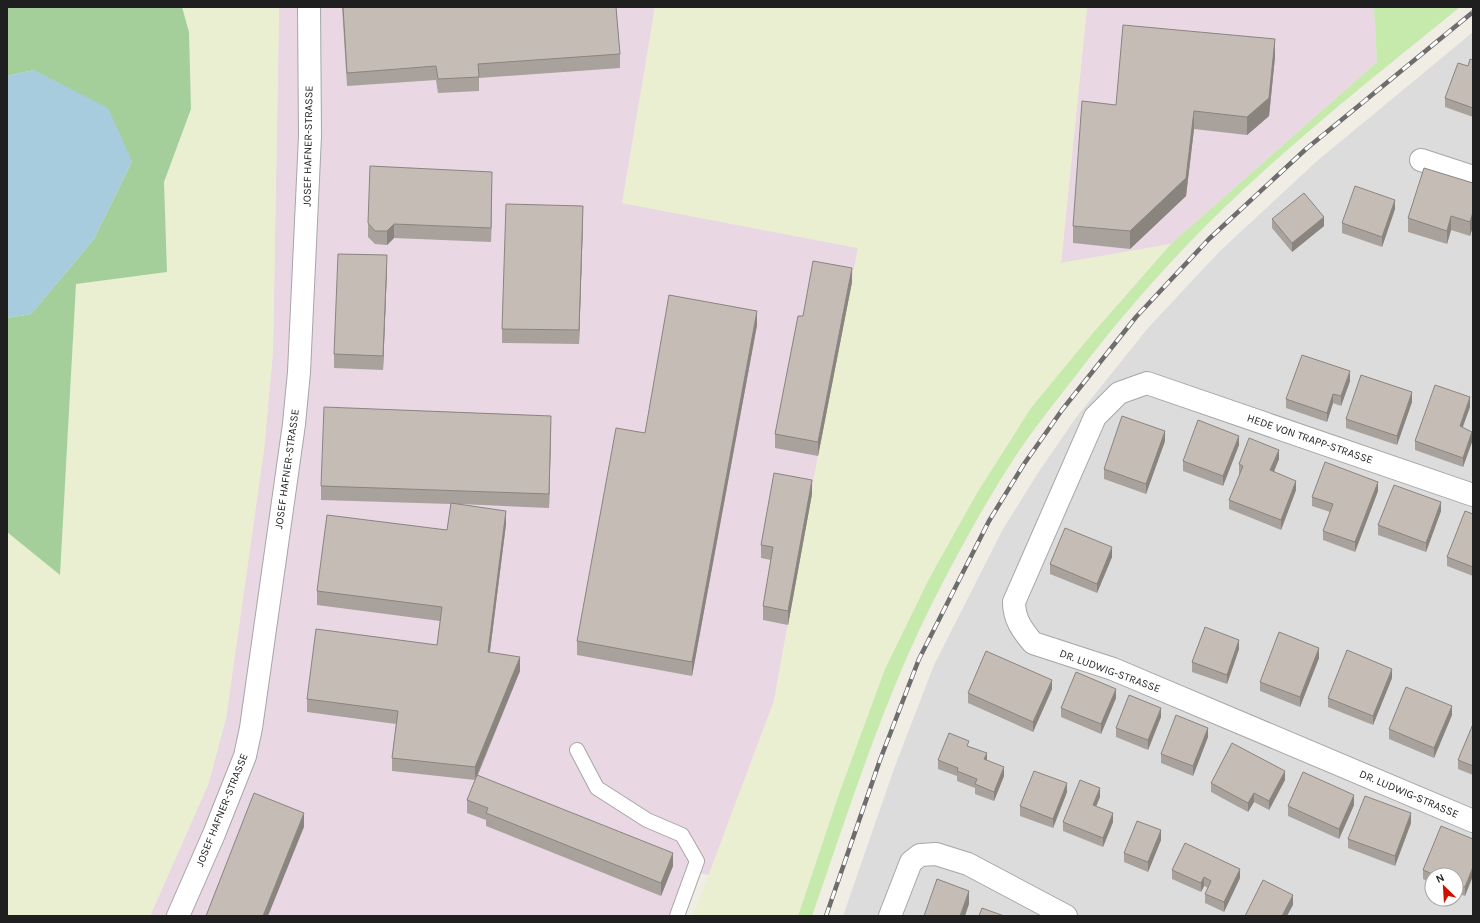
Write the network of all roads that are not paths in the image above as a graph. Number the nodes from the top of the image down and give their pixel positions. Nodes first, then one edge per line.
1 (309, 7) edge
2 (1421, 160) dead end
3 (1473, 177) edge
4 (1147, 383) joint
5 (1473, 495) edge
6 (577, 750) dead end
7 (1473, 821) edge
8 (178, 916) edge
9 (677, 916) edge
10 (890, 916) edge
11 (1066, 916) edge

1 - 8 street, JOSEF HAFNER-STRASSE
2 - 3 street
4 - 5 street, HEDE VON TRAPP-STRASSE
4 - 7 street, DR. LUDWIG-STRASSE
6 - 9 lane
10 - 11 street

